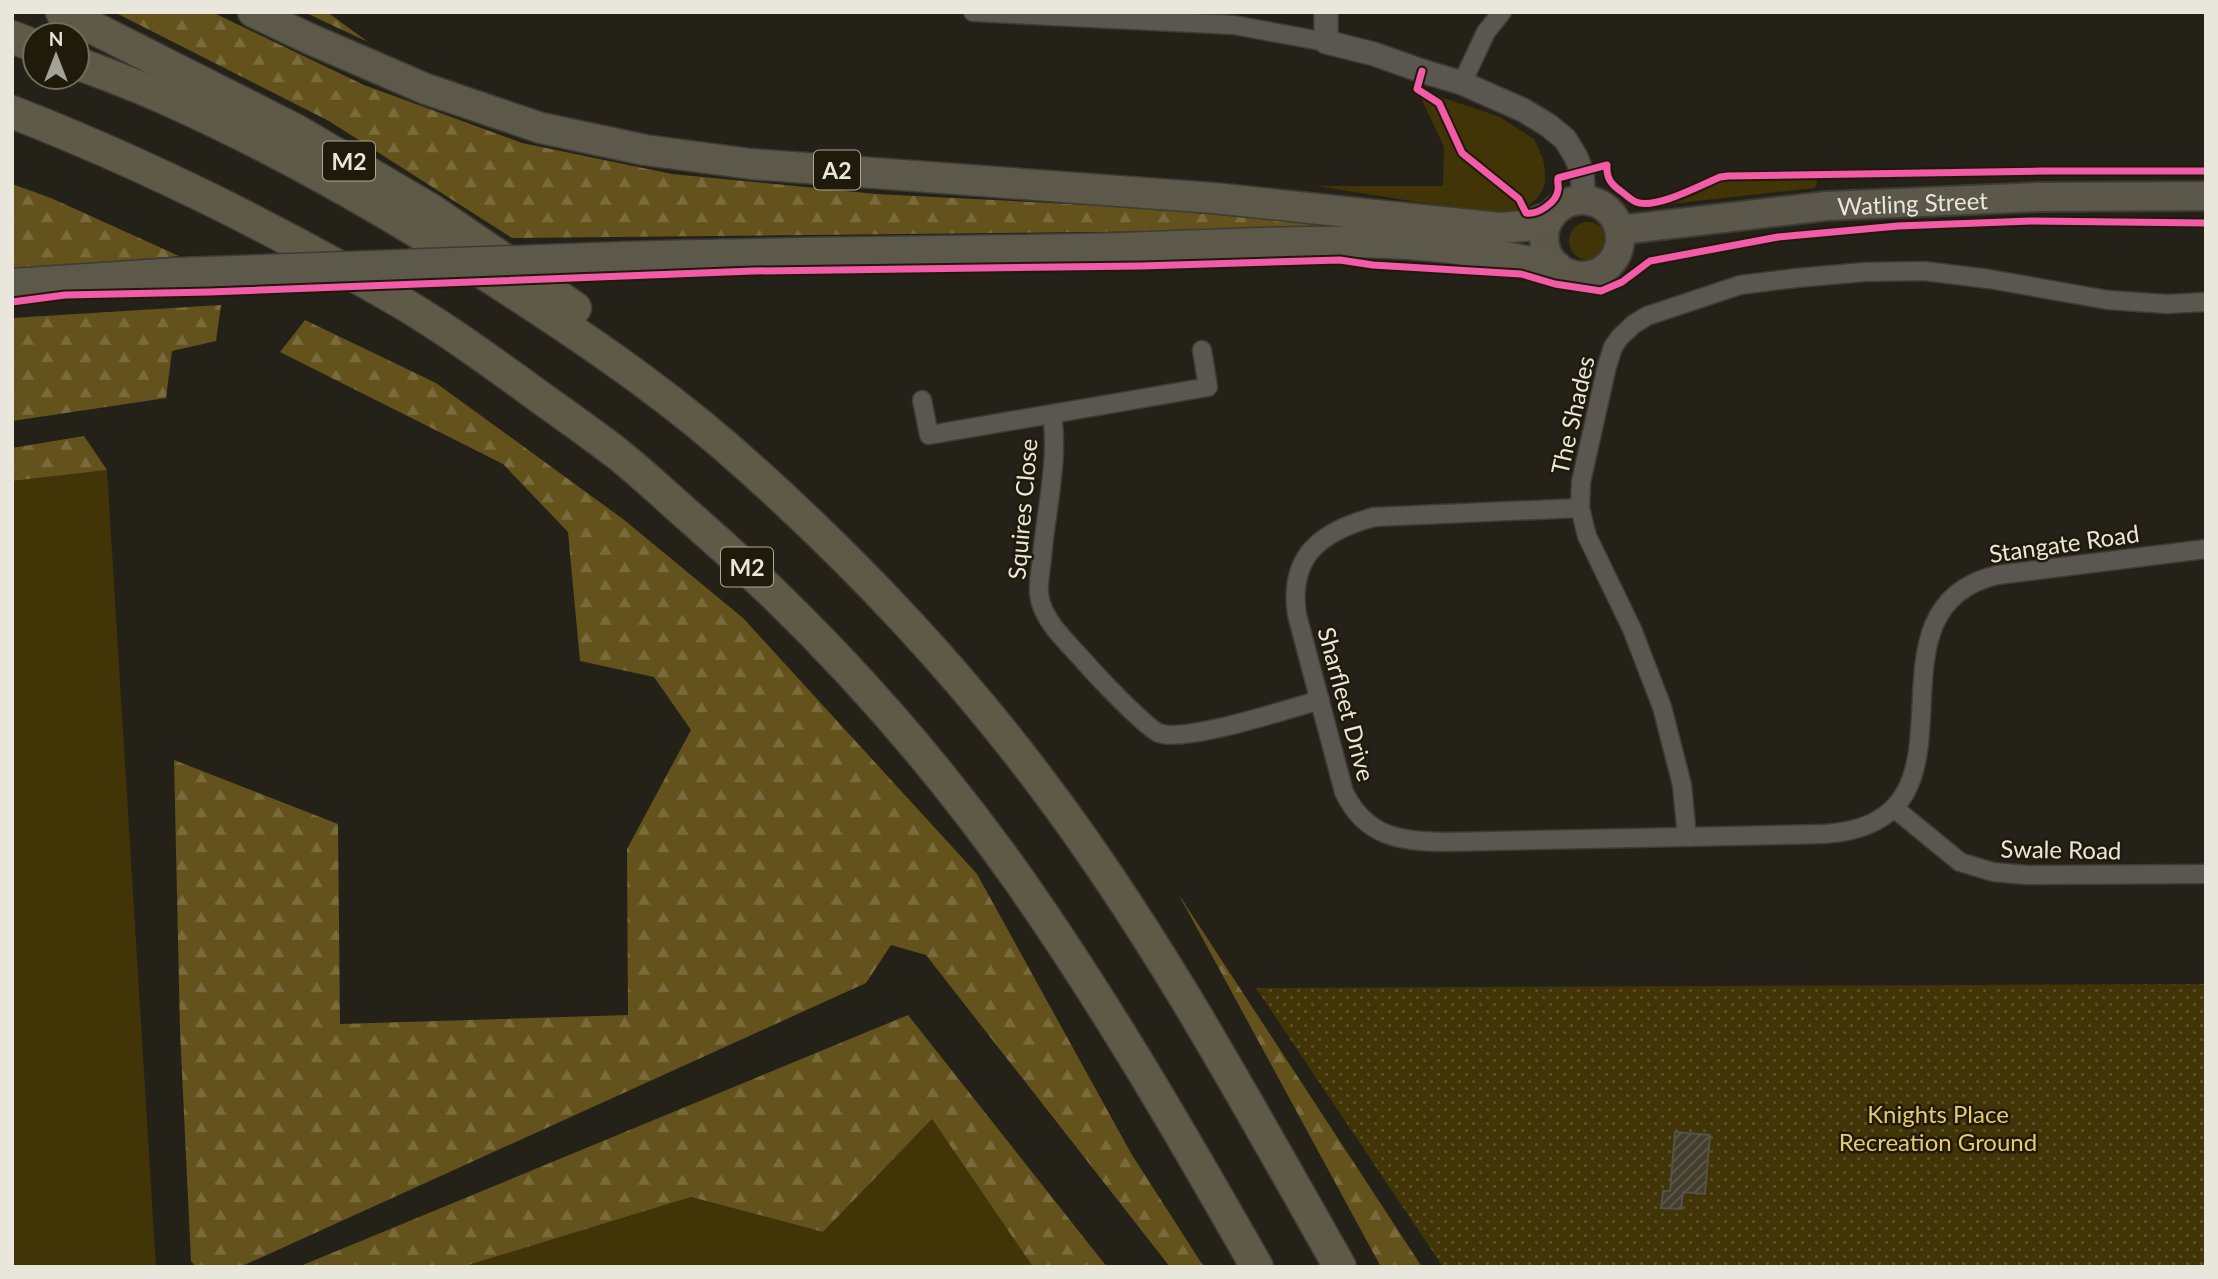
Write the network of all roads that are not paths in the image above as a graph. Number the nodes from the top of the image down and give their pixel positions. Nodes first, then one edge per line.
1 (62, 12) edge
2 (253, 12) edge
3 (973, 12) edge
4 (1326, 12) edge
5 (1502, 12) edge
6 (1326, 42) junction
7 (91, 69) edge
8 (1462, 83) junction
9 (12, 112) edge
10 (2206, 196) edge
11 (1584, 200) junction
12 (1550, 216) junction
13 (1620, 230) junction
14 (1557, 267) junction
15 (12, 284) edge
16 (2206, 302) edge
17 (1202, 350) dead end
18 (606, 352) junction
19 (922, 400) dead end
20 (1052, 414) junction
21 (1580, 508) junction
22 (2206, 549) edge
23 (1320, 700) junction
24 (1894, 808) junction
25 (1687, 837) junction
26 (2206, 874) edge
27 (1257, 1267) edge
28 (1340, 1267) edge

1 - 18 highway, M2
2 - 12 highway, A2
3 - 6 street
4 - 6 street
5 - 8 street
6 - 8 street
7 - 18 highway, M2
8 - 11 street
9 - 27 highway, M2
10 - 13 main road, Watling Street
11 - 12 main road
11 - 13 main road
12 - 14 main road
13 - 14 main road
14 - 15 highway, bridge
16 - 21 street, The Shades
17 - 20 street, Squires Close
18 - 28 highway, M2
19 - 20 street, Squires Close
20 - 23 street, Squires Close
21 - 23 street, Sharfleet Drive
21 - 25 street, The Shades
22 - 24 street, Stangate Road
23 - 25 street, Sharfleet Drive
24 - 25 street, Stangate Road
24 - 26 street, Swale Road

